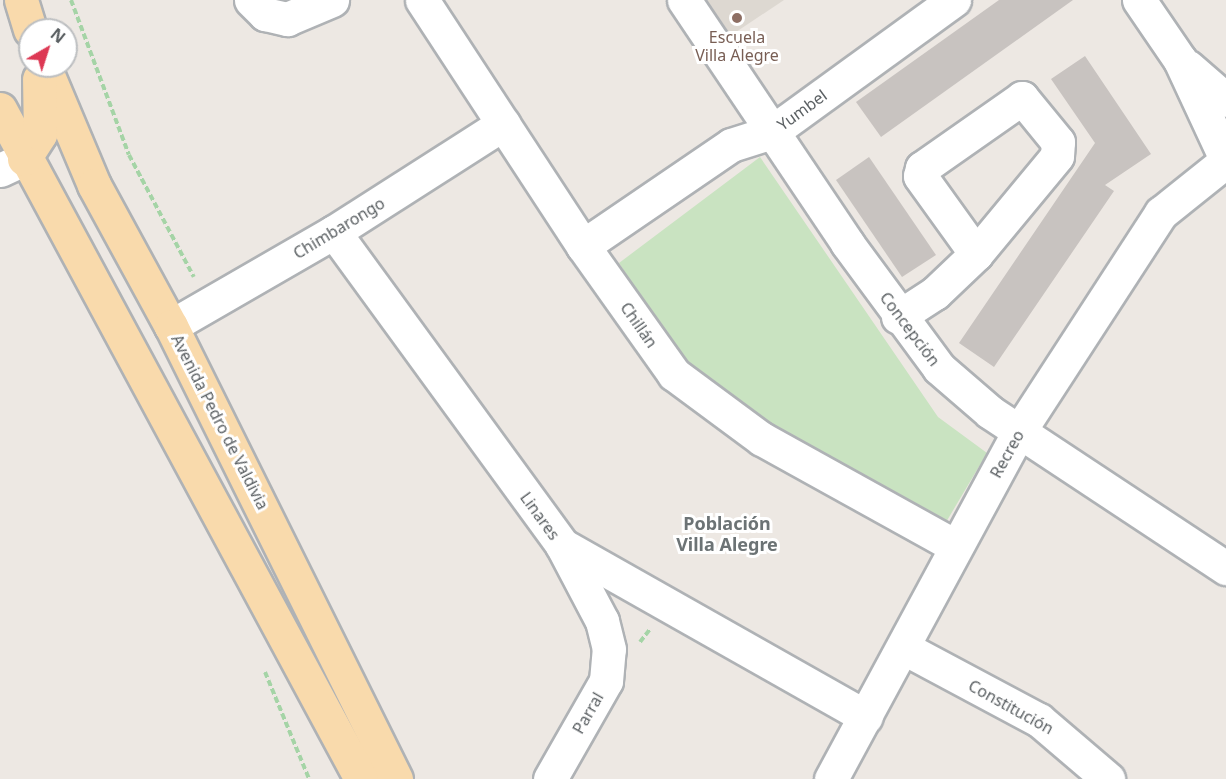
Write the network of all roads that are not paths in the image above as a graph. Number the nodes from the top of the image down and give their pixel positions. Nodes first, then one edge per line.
1 (21, 0) edge
2 (251, 0) edge
3 (332, 0) edge
4 (422, 0) edge
5 (684, 0) edge
6 (954, 0) edge
7 (1140, 0) edge
8 (26, 18) edge
9 (1180, 60) junction
10 (38, 78) edge
11 (49, 78) edge
12 (1226, 100) edge
13 (0, 109) edge
14 (503, 124) junction
15 (772, 132) junction
16 (1226, 160) edge
17 (12, 164) edge
18 (334, 232) junction
19 (583, 246) junction
20 (976, 254) junction
21 (898, 317) junction
22 (171, 326) junction
23 (1020, 430) junction
24 (562, 545) junction
25 (955, 546) junction
26 (1226, 568) edge
27 (904, 648) junction
28 (867, 717) junction
29 (361, 779) edge
30 (396, 779) edge
31 (550, 779) edge
32 (831, 779) edge
33 (1108, 779) edge

1 - 8 main road
2 - 3 street
4 - 14 street, Chillán
5 - 15 street, Concepción
6 - 15 street, Yumbel
7 - 9 street
9 - 12 street
9 - 16 street
10 - 17 main road
11 - 22 main road, Avenida Pedro de Valdivia
13 - 17 main road
14 - 18 street, Chimbarongo
14 - 19 street, Chillán
15 - 19 street, Yumbel
15 - 21 street, Concepción
16 - 23 street, Recreo
17 - 29 main road
18 - 22 street, Chimbarongo
18 - 24 street, Linares
19 - 25 street, Chillán
20 - 20 street
20 - 21 street
21 - 23 street, Concepción
22 - 30 main road, Avenida Pedro de Valdivia
23 - 25 street, Recreo
23 - 26 street, Concepción
24 - 28 street, Linares
24 - 31 street, Parral
25 - 27 street, Recreo
27 - 28 street, Recreo
27 - 33 street, Constitución
28 - 32 street, Recreo

